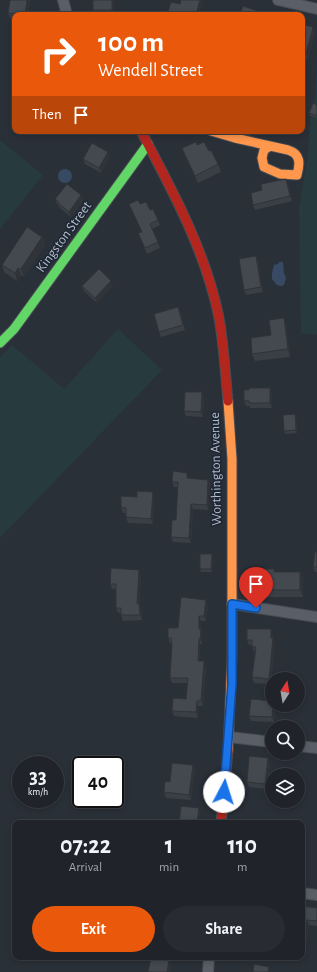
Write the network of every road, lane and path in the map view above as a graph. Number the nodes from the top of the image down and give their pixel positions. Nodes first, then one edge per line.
1 (63, 0) edge
2 (278, 0) edge
3 (317, 9) edge
4 (66, 12) edge
5 (143, 134) edge
6 (218, 134) edge
7 (148, 144) junction
8 (270, 146) dead end
9 (0, 343) edge
10 (232, 604) junction
11 (317, 617) edge
12 (229, 737) junction
13 (265, 741) edge
14 (305, 747) edge
15 (317, 748) edge
16 (221, 820) edge
17 (305, 893) edge
18 (317, 895) edge
19 (209, 960) edge
20 (208, 972) edge

1 - 4 street
2 - 3 street
5 - 7 street, Worthington Avenue
6 - 8 street
7 - 9 street, Kingston Street
7 - 10 street, Worthington Avenue
10 - 11 street
10 - 12 street, Worthington Avenue
12 - 13 street
12 - 16 street, Worthington Avenue
14 - 15 street
17 - 18 street
19 - 20 street

